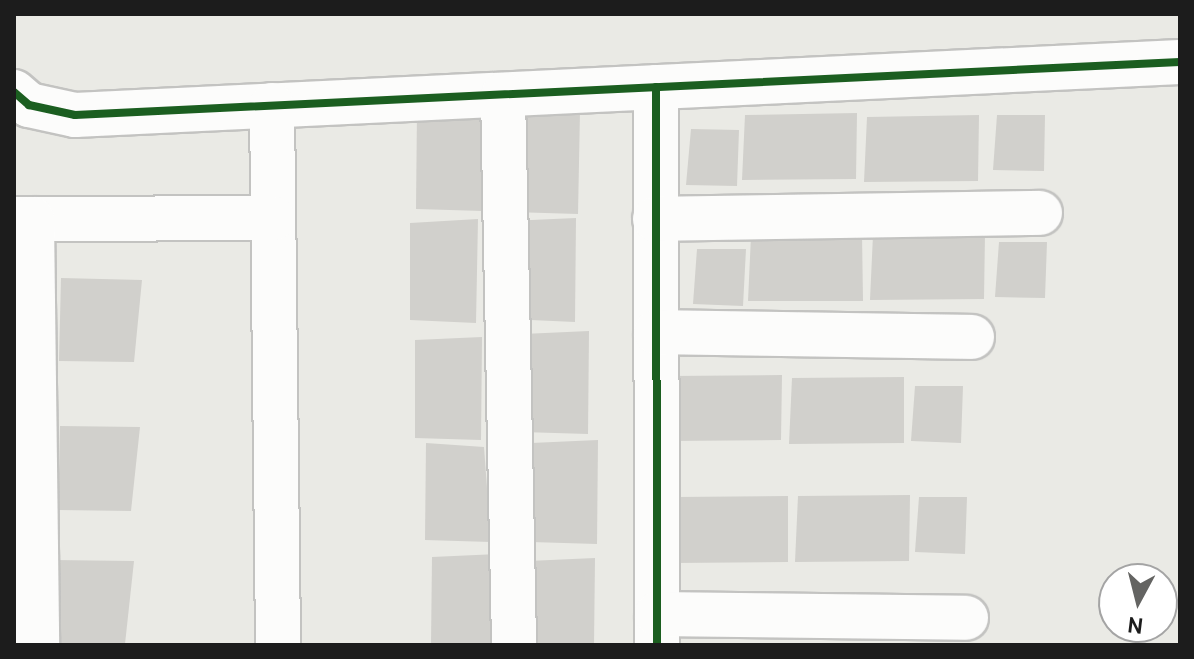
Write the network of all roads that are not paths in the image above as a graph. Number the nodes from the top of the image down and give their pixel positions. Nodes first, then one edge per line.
1 (1180, 62) edge
2 (656, 87) junction
3 (14, 92) edge
4 (503, 95) junction
5 (272, 105) junction
6 (1040, 213) dead end
7 (273, 218) junction
8 (23, 219) edge
9 (655, 219) junction
10 (656, 332) junction
11 (972, 337) dead end
12 (966, 618) dead end
13 (657, 630) edge
14 (37, 645) edge
15 (278, 645) edge
16 (514, 645) edge

1 - 2 street
2 - 4 street
2 - 9 street
3 - 5 street
4 - 5 street
4 - 16 street
5 - 7 street
6 - 9 street
7 - 8 street
7 - 15 street
8 - 14 street
9 - 10 street
10 - 11 street
10 - 13 street
12 - 13 street

